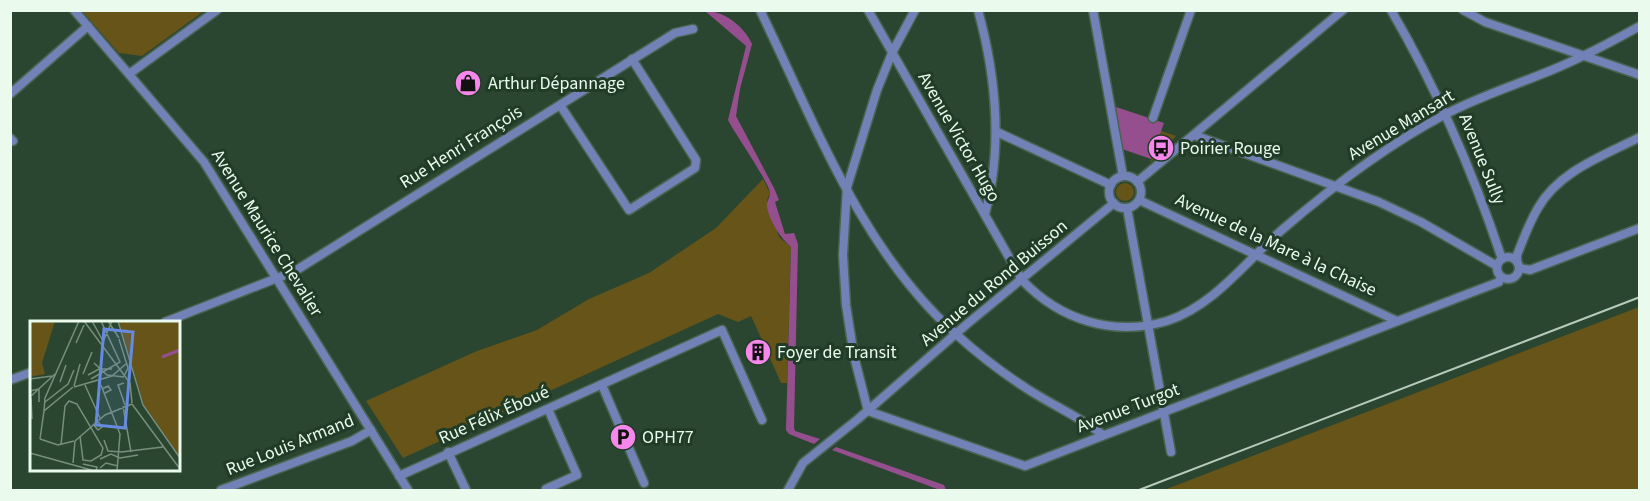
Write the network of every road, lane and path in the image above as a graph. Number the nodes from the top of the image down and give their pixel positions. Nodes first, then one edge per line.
1 (74, 10) edge
2 (217, 10) edge
3 (760, 10) edge
4 (868, 10) edge
5 (915, 10) edge
6 (978, 10) edge
7 (1093, 10) edge
8 (1191, 10) edge
9 (1343, 10) edge
10 (1391, 10) edge
11 (1463, 10) edge
12 (88, 26) junction
13 (1640, 26) edge
14 (693, 29) dead end
15 (892, 53) junction
16 (1582, 56) junction
17 (632, 59) junction
18 (129, 74) junction
19 (1640, 75) edge
20 (10, 94) edge
21 (560, 105) junction
22 (1446, 114) junction
23 (1153, 118) dead end
24 (997, 132) junction
25 (1194, 135) junction
26 (1640, 137) edge
27 (1123, 176) junction
28 (1137, 182) junction
29 (1111, 185) junction
30 (1337, 186) junction
31 (847, 187) junction
32 (1139, 200) junction
33 (1114, 203) junction
34 (1127, 208) junction
35 (985, 214) junction
36 (1640, 228) edge
37 (1256, 253) junction
38 (1500, 262) junction
39 (1518, 265) junction
40 (1501, 277) junction
41 (278, 279) junction
42 (1023, 280) junction
43 (168, 321) edge
44 (1397, 321) junction
45 (1149, 325) junction
46 (957, 335) junction
47 (30, 373) edge
48 (10, 380) edge
49 (602, 385) junction
50 (548, 409) junction
51 (868, 411) junction
52 (1164, 411) junction
53 (762, 420) dead end
54 (371, 430) junction
55 (1103, 435) junction
56 (448, 452) junction
57 (1172, 452) dead end
58 (577, 475) junction
59 (399, 476) junction
60 (644, 483) dead end
61 (581, 484) dead end
62 (546, 489) dead end
63 (220, 490) edge
64 (408, 490) edge
65 (466, 490) edge
66 (788, 490) edge

1 - 12 street, Avenue Maurice Chevalier
2 - 18 street
3 - 31 street
4 - 15 street, Avenue Victor Hugo
5 - 15 street
6 - 24 street
7 - 27 street
8 - 23 street
9 - 25 street
10 - 22 street, Avenue Sully
11 - 16 street
12 - 18 street, Avenue Maurice Chevalier
12 - 20 street
13 - 16 street, Avenue Mansart
14 - 17 street, Rue Henri François
15 - 31 street
15 - 35 street, Avenue Victor Hugo
16 - 19 street
16 - 22 street, Avenue Mansart
17 - 21 street, Rue Henri François
17 - 21 street
18 - 41 street, Avenue Maurice Chevalier
21 - 41 street, Rue Henri François
22 - 30 street, Avenue Mansart
22 - 38 street, Avenue Sully
24 - 29 street
24 - 35 street
25 - 28 street
25 - 30 street
26 - 39 street
27 - 28 street
27 - 29 street
28 - 32 street
29 - 33 street
30 - 37 street, Avenue Mansart
30 - 38 street
31 - 46 street
31 - 51 street
32 - 34 street
32 - 37 street, Avenue de la Mare à la Chaise
33 - 34 street
33 - 42 street, Avenue du Rond Buisson
34 - 45 street
35 - 42 street, Avenue Victor Hugo
36 - 39 street
37 - 44 street, Avenue de la Mare à la Chaise
37 - 45 street, Avenue Mansart
38 - 39 street
38 - 40 street, Avenue Sully
39 - 40 street, Avenue Turgot
40 - 44 street, Avenue Turgot
41 - 43 street, Rue Henri François
41 - 54 street, Avenue Maurice Chevalier
42 - 45 street, Avenue Victor Hugo
42 - 46 street, Avenue du Rond Buisson
44 - 52 street, Avenue Turgot
45 - 52 street
46 - 51 street, Avenue du Rond Buisson
46 - 55 street
47 - 48 street
49 - 50 street, Rue Félix Éboué
49 - 53 street, Rue Félix Éboué
49 - 60 street
50 - 56 street, Rue Félix Éboué
50 - 58 street
51 - 55 street, Avenue Turgot
51 - 66 street, Avenue du Rond Buisson
52 - 55 street, Avenue Turgot
52 - 57 street
54 - 59 street, Avenue Maurice Chevalier
54 - 63 street, Rue Louis Armand
56 - 59 street, Rue Félix Éboué
56 - 65 street
58 - 61 street
58 - 62 street
59 - 64 street, Avenue Maurice Chevalier

